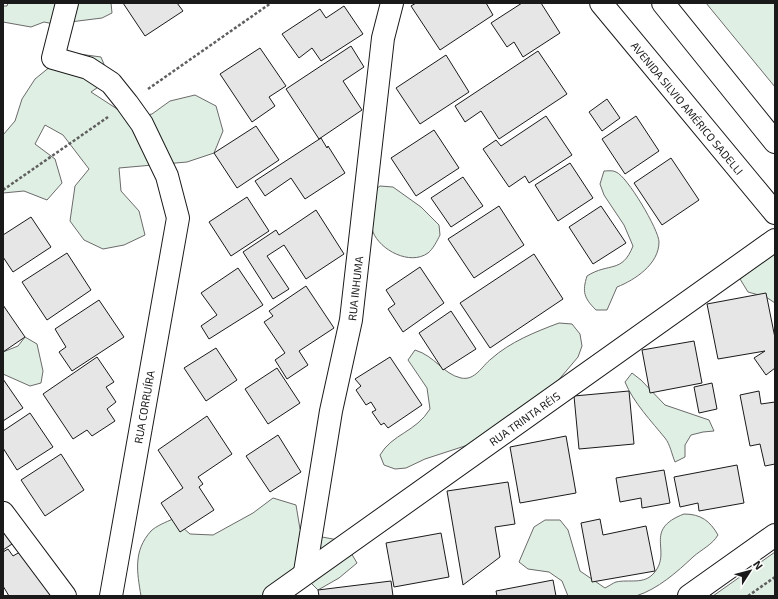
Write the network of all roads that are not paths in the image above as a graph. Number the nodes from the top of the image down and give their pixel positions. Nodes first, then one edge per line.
1 (67, 3) edge
2 (392, 3) edge
3 (601, 3) edge
4 (663, 3) edge
5 (774, 138) edge
6 (775, 213) edge
7 (775, 240) edge
8 (3, 513) edge
9 (775, 535) edge
10 (305, 572) junction
11 (65, 596) edge
12 (110, 596) edge
13 (274, 596) edge
14 (689, 596) edge

1 - 12 street, RUA CORRUÍRA
2 - 10 street, RUA INHUMA
3 - 6 street, AVENIDA SILVIO AMÉRICO SADELLI
4 - 5 street
7 - 10 street, RUA TRINTA RÉIS
8 - 11 street
9 - 14 street
10 - 13 street, RUA TRINTA RÉIS

